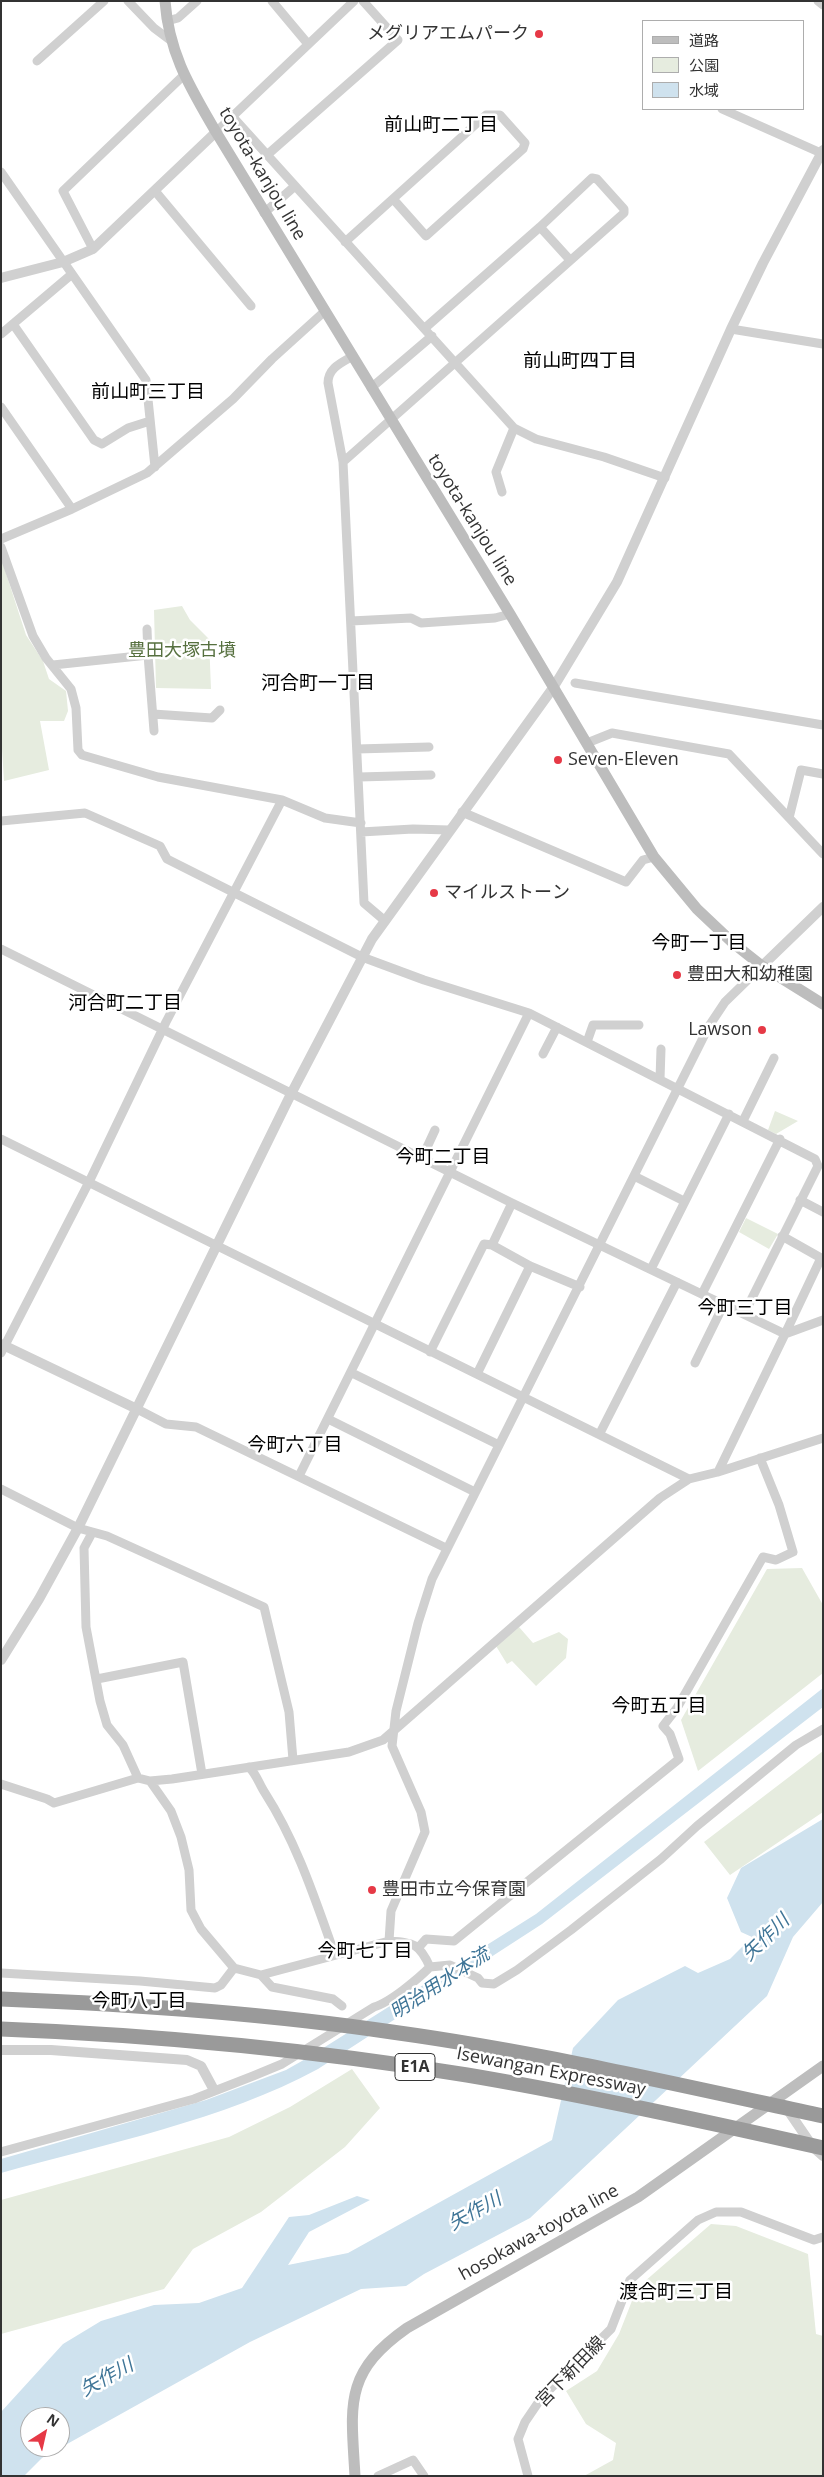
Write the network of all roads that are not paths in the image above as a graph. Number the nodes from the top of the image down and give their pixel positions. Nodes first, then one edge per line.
1 (104, 1) edge
2 (128, 1) edge
3 (165, 1) edge
4 (197, 1) edge
5 (272, 1) edge
6 (354, 1) edge
7 (363, 1) edge
8 (818, 1) edge
9 (823, 5) edge
10 (167, 21) junction
11 (170, 40) junction
12 (308, 44) junction
13 (37, 62) dead end
14 (184, 76) junction
15 (724, 110) edge
16 (232, 116) junction
17 (216, 132) junction
18 (822, 152) edge
19 (268, 155) junction
20 (1, 172) edge
21 (295, 186) junction
22 (155, 191) junction
23 (394, 200) junction
24 (264, 213) junction
25 (540, 227) junction
26 (345, 242) junction
27 (93, 249) junction
28 (570, 260) junction
29 (62, 262) junction
30 (72, 274) junction
31 (1, 278) edge
32 (251, 306) dead end
33 (325, 311) junction
34 (13, 324) junction
35 (425, 328) junction
36 (731, 329) junction
37 (1, 334) edge
38 (432, 336) junction
39 (823, 344) edge
40 (353, 356) junction
41 (456, 362) junction
42 (371, 388) junction
43 (1, 407) edge
44 (390, 420) junction
45 (150, 421) junction
46 (514, 428) junction
47 (344, 462) junction
48 (155, 467) junction
49 (665, 478) junction
50 (502, 492) dead end
51 (72, 508) junction
52 (1, 539) edge
53 (1, 547) edge
54 (510, 614) junction
55 (351, 621) junction
56 (147, 629) dead end
57 (148, 655) junction
58 (53, 664) junction
59 (575, 683) dead end
60 (553, 688) junction
61 (220, 710) dead end
62 (153, 714) junction
63 (823, 725) edge
64 (154, 731) dead end
65 (586, 743) junction
66 (428, 747) dead end
67 (357, 749) junction
68 (823, 774) edge
69 (431, 775) dead end
70 (358, 777) junction
71 (282, 800) junction
72 (462, 812) junction
73 (789, 818) junction
74 (1, 821) edge
75 (361, 828) junction
76 (449, 830) junction
77 (823, 854) edge
78 (654, 856) junction
79 (233, 894) junction
80 (823, 907) edge
81 (384, 920) junction
82 (1, 949) edge
83 (362, 957) junction
84 (762, 966) junction
85 (823, 1004) edge
86 (529, 1013) junction
87 (639, 1025) dead end
88 (557, 1027) junction
89 (163, 1030) junction
90 (587, 1042) junction
91 (661, 1049) dead end
92 (543, 1054) dead end
93 (774, 1058) dead end
94 (660, 1079) junction
95 (677, 1088) junction
96 (291, 1094) junction
97 (729, 1114) junction
98 (743, 1121) junction
99 (435, 1130) dead end
100 (1, 1139) edge
101 (780, 1139) junction
102 (422, 1158) junction
103 (819, 1160) edge
104 (449, 1171) junction
105 (634, 1176) junction
106 (89, 1182) junction
107 (800, 1200) junction
108 (684, 1201) junction
109 (512, 1203) junction
110 (823, 1212) edge
111 (782, 1236) junction
112 (492, 1245) junction
113 (217, 1246) junction
114 (599, 1246) junction
115 (530, 1266) junction
116 (651, 1269) junction
117 (677, 1282) junction
118 (580, 1287) junction
119 (702, 1294) junction
120 (724, 1304) junction
121 (744, 1314) junction
122 (823, 1320) edge
123 (376, 1324) junction
124 (785, 1334) junction
125 (3, 1348) edge
126 (430, 1352) junction
127 (695, 1363) dead end
128 (352, 1373) junction
129 (477, 1374) junction
130 (524, 1397) junction
131 (136, 1409) junction
132 (328, 1419) junction
133 (600, 1433) junction
134 (823, 1438) edge
135 (499, 1445) junction
136 (760, 1458) junction
137 (718, 1472) junction
138 (299, 1476) junction
139 (689, 1479) junction
140 (1, 1489) edge
141 (475, 1492) junction
142 (78, 1528) junction
143 (92, 1533) junction
144 (446, 1548) junction
145 (1, 1660) edge
146 (97, 1679) junction
147 (823, 1729) edge
148 (394, 1731) junction
149 (293, 1760) junction
150 (249, 1767) junction
151 (202, 1774) junction
152 (138, 1778) junction
153 (150, 1781) junction
154 (1, 1784) edge
155 (389, 1941) junction
156 (419, 1947) junction
157 (335, 1955) junction
158 (430, 1967) junction
159 (234, 1968) junction
160 (1, 1974) edge
161 (261, 1976) junction
162 (1, 1998) edge
163 (342, 2006) dead end
164 (1, 2029) edge
165 (1, 2050) edge
166 (823, 2066) edge
167 (214, 2090) junction
168 (779, 2097) junction
169 (823, 2116) edge
170 (823, 2148) edge
171 (1, 2152) edge
172 (823, 2156) edge
173 (823, 2237) edge
174 (355, 2476) edge
175 (378, 2476) edge
176 (424, 2476) edge
177 (528, 2476) edge

1 - 13 street
2 - 11 street
3 - 10 main road, toyota-kanjou line
4 - 10 street
5 - 12 street
6 - 12 street
7 - 19 street
8 - 9 street
10 - 11 main road, toyota-kanjou line
11 - 14 main road, toyota-kanjou line
12 - 16 street
14 - 17 main road, toyota-kanjou line
14 - 27 street
15 - 18 street
16 - 17 street
16 - 19 street
17 - 22 street
17 - 24 main road, toyota-kanjou line
18 - 36 street
19 - 21 street
20 - 29 street
21 - 24 street
21 - 26 street
22 - 27 street
22 - 32 street
23 - 23 street
23 - 26 street
24 - 33 main road, toyota-kanjou line
25 - 28 street
25 - 28 street
25 - 35 street
26 - 35 street
27 - 29 street
28 - 41 street
29 - 30 street
29 - 31 street
30 - 34 street
30 - 45 street
33 - 40 main road, toyota-kanjou line
33 - 48 street
34 - 37 street
34 - 45 street
35 - 38 street
36 - 39 street
36 - 49 street
38 - 41 street
38 - 42 street
40 - 42 main road, toyota-kanjou line
40 - 47 street
41 - 44 street
41 - 46 street
42 - 44 main road, toyota-kanjou line
43 - 51 street
44 - 47 street
44 - 54 main road, toyota-kanjou line
45 - 48 street
46 - 49 street
46 - 50 street
47 - 55 street
48 - 51 street
49 - 60 street
51 - 52 street
53 - 58 street
54 - 55 street
54 - 60 main road, toyota-kanjou line
55 - 67 street
56 - 57 street
57 - 58 street
57 - 62 street
58 - 71 street
59 - 63 street
60 - 65 main road, toyota-kanjou line
60 - 72 street
61 - 62 street
62 - 64 street
65 - 73 street
65 - 78 main road, toyota-kanjou line
66 - 67 street
67 - 70 street
68 - 73 street
69 - 70 street
70 - 75 street
71 - 75 street
71 - 79 street
72 - 76 street
72 - 78 street
73 - 77 street
74 - 79 street
75 - 76 street
75 - 81 street
76 - 81 street
78 - 84 main road, toyota-kanjou line
79 - 83 street
79 - 89 street
80 - 84 street
81 - 83 street
82 - 89 street
83 - 86 street
83 - 96 street
84 - 85 main road, toyota-kanjou line
84 - 95 street
86 - 88 street
86 - 104 street
87 - 90 street
88 - 90 street
88 - 92 street
89 - 96 street
89 - 106 street
90 - 94 street
91 - 94 street
93 - 98 street
94 - 95 street
95 - 97 street
95 - 105 street
96 - 102 street
96 - 113 street
97 - 98 street
97 - 108 street
98 - 101 street
99 - 102 street
100 - 106 street
101 - 103 street
101 - 119 street
102 - 104 street
103 - 107 street
104 - 109 street
104 - 123 street
105 - 108 street
105 - 114 street
106 - 113 street
106 - 125 street
107 - 110 street
107 - 111 street
108 - 116 street
109 - 112 street
109 - 114 street
111 - 121 street
111 - 124 street
112 - 115 street
112 - 126 street
113 - 123 street
113 - 131 street
114 - 116 street
114 - 118 street
115 - 118 street
115 - 129 street
116 - 117 street
117 - 119 street
117 - 133 street
118 - 130 street
119 - 120 street
120 - 121 street
120 - 127 street
121 - 124 street
122 - 124 street
123 - 126 street
123 - 128 street
124 - 137 street
125 - 131 street
126 - 129 street
128 - 132 street
128 - 135 street
129 - 130 street
130 - 133 street
130 - 135 street
131 - 138 street
131 - 142 street
132 - 138 street
132 - 141 street
133 - 139 street
134 - 136 street
135 - 141 street
136 - 137 street
136 - 156 street
137 - 139 street
138 - 144 street
139 - 148 street
140 - 142 street
141 - 144 street
142 - 143 street
142 - 145 street
143 - 146 street
143 - 149 street
144 - 148 street
146 - 151 street
146 - 152 street
147 - 158 street
148 - 149 street
148 - 155 street
149 - 150 street
150 - 151 street
150 - 157 street
151 - 153 street
152 - 153 street
152 - 154 street
153 - 159 street
155 - 156 street
155 - 157 street
156 - 158 street
157 - 161 street
158 - 167 street
159 - 160 street
159 - 161 street
161 - 163 street
162 - 169 highway, Isewangan Expressway / E1A
164 - 170 highway, Isewangan Expressway / E1A
165 - 167 street
166 - 168 main road, hosokawa-toyota line
167 - 171 street
168 - 172 street
168 - 174 main road, hosokawa-toyota line
173 - 177 street, 宮下新田線
175 - 176 street

